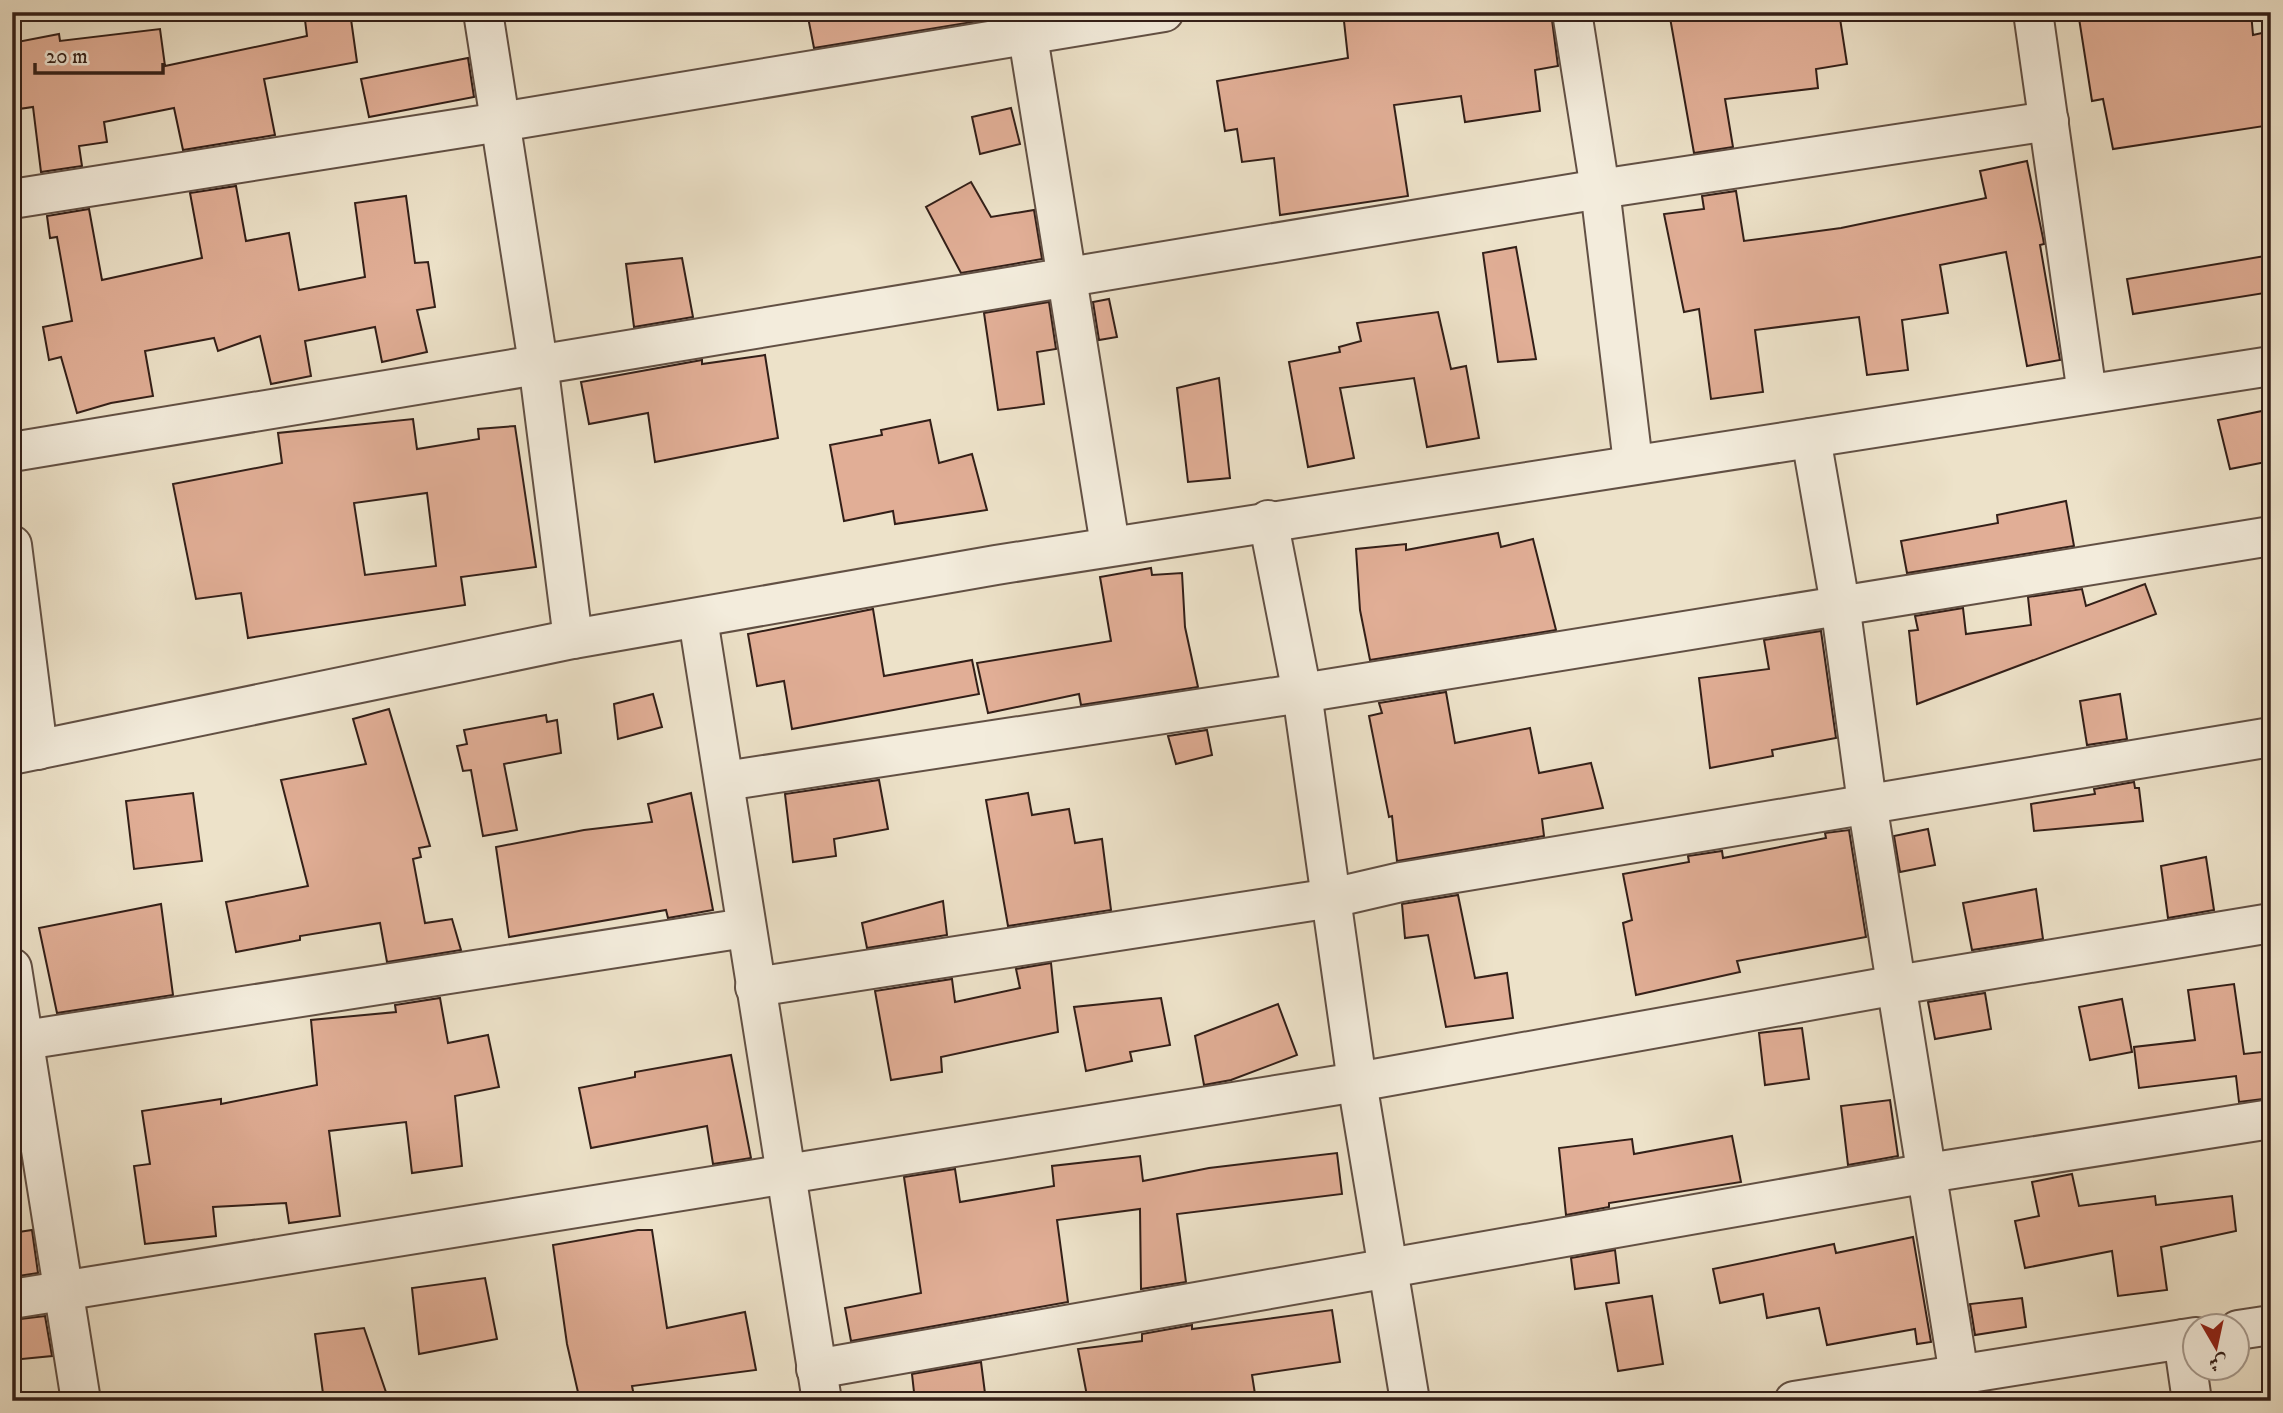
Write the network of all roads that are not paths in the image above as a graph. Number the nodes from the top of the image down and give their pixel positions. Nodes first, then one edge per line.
1 (484, 12) edge
2 (1164, 12) edge
3 (1572, 12) edge
4 (2033, 12) edge
5 (1026, 24) edge
6 (2049, 121) junction
7 (500, 122) junction
8 (1600, 189) junction
9 (12, 199) edge
10 (1068, 278) junction
11 (538, 363) junction
12 (2271, 366) edge
13 (2087, 394) junction
14 (1811, 438) junction
15 (12, 452) edge
16 (1633, 463) junction
17 (1268, 520) junction
18 (2271, 536) edge
19 (12, 545) edge
20 (1110, 545) junction
21 (1840, 604) junction
22 (698, 619) junction
23 (573, 639) junction
24 (1303, 693) junction
25 (2271, 737) edge
26 (25, 752) edge
27 (725, 781) junction
28 (1867, 803) junction
29 (1332, 898) junction
30 (2271, 923) edge
31 (745, 928) junction
32 (12, 968) edge
33 (1897, 985) junction
34 (755, 987) junction
35 (19, 1041) edge
36 (1357, 1082) junction
37 (2271, 1119) edge
38 (1928, 1173) junction
39 (785, 1177) junction
40 (1390, 1267) junction
41 (64, 1293) junction
42 (12, 1299) edge
43 (2271, 1325) edge
44 (2252, 1328) edge
45 (2182, 1339) edge
46 (1959, 1375) junction
47 (2191, 1382) edge
48 (819, 1385) edge
49 (82, 1401) edge
50 (1410, 1401) edge
51 (1794, 1401) edge
52 (2192, 1401) edge

1 - 7 street
2 - 5 street
3 - 8 street
4 - 6 street
5 - 7 street
5 - 10 street
6 - 8 street
6 - 13 street
7 - 9 street
7 - 11 street
8 - 10 street
8 - 16 street
10 - 11 street
10 - 20 street
11 - 15 street
11 - 23 street
12 - 13 street
13 - 14 street
14 - 16 street
14 - 21 street
16 - 17 street
17 - 20 street
17 - 24 street
18 - 21 street
19 - 26 street
20 - 22 street
21 - 24 street
21 - 28 street
22 - 23 street
22 - 27 street
23 - 26 street
24 - 27 street
24 - 29 street
25 - 28 street
27 - 31 street
28 - 29 street
28 - 33 street
29 - 34 street
29 - 36 street
30 - 33 street
31 - 34 street
31 - 35 street
32 - 35 street
33 - 36 street
33 - 38 street
34 - 39 street
35 - 41 street
36 - 39 street
36 - 40 street
37 - 38 street
38 - 40 street
38 - 46 street
39 - 41 street
39 - 48 street
40 - 48 street
40 - 50 street
41 - 42 street
41 - 49 street
43 - 44 street
45 - 46 street
46 - 51 street
47 - 52 street

